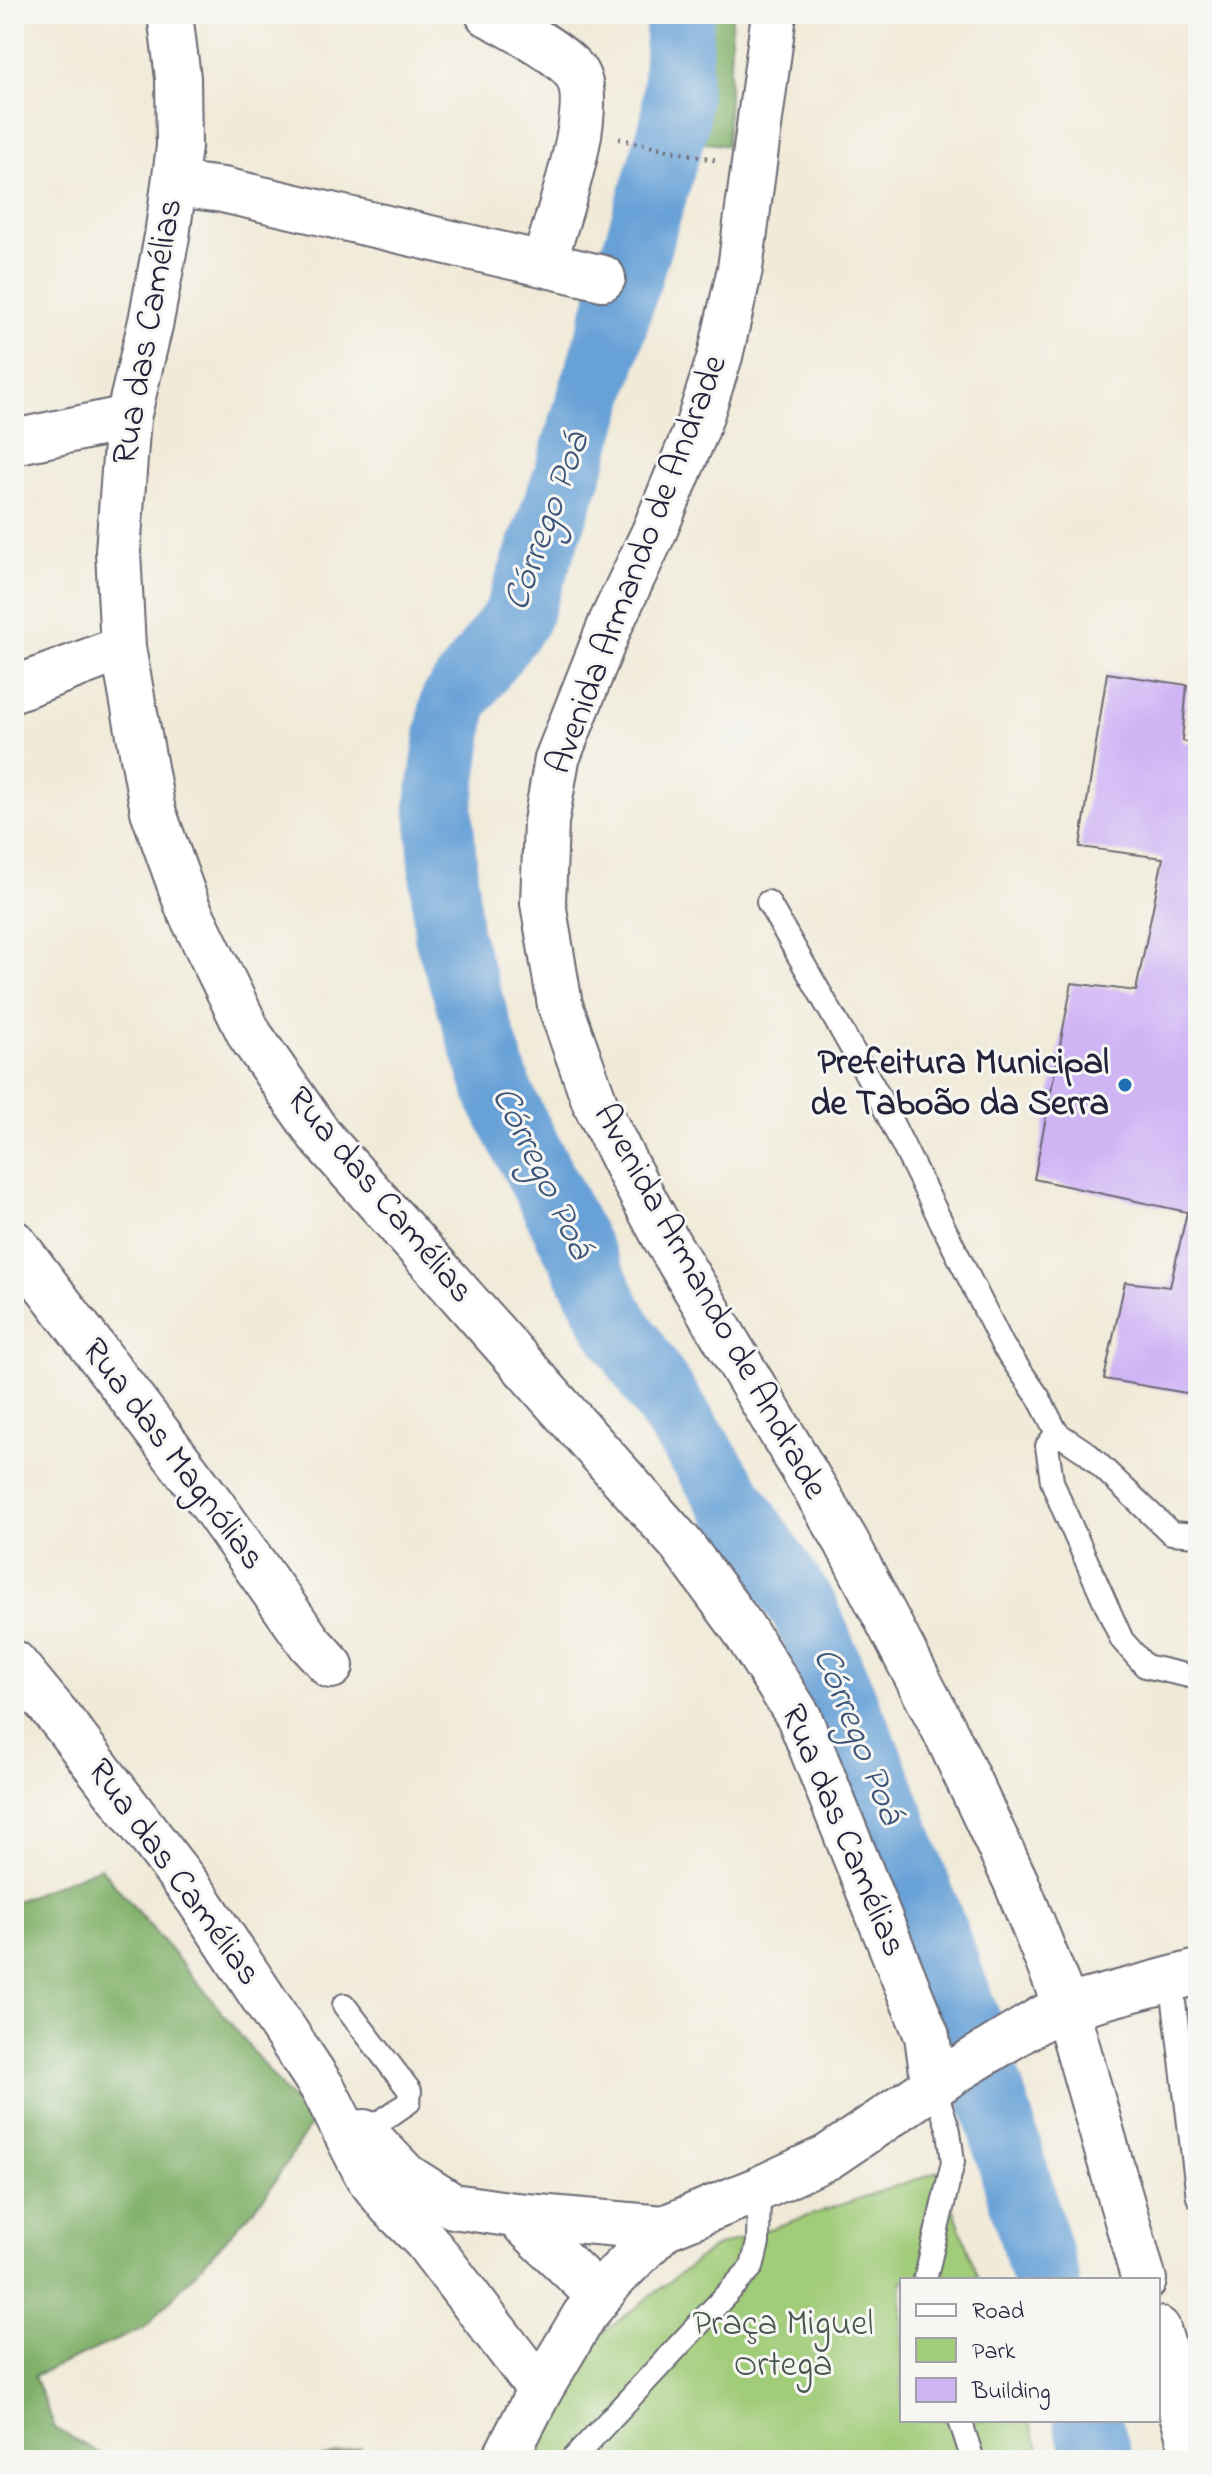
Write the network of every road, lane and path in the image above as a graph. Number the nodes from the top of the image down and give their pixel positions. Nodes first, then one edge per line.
1 (170, 14) edge
2 (488, 14) edge
3 (774, 14) edge
4 (645, 145) dead end
5 (720, 161) dead end
6 (175, 184) junction
7 (544, 263) junction
8 (603, 278) dead end
9 (128, 418) junction
10 (14, 442) edge
11 (123, 648) junction
12 (14, 689) edge
13 (768, 902) dead end
14 (14, 1243) edge
15 (1057, 1433) junction
16 (1198, 1535) edge
17 (14, 1663) edge
18 (331, 1666) dead end
19 (1198, 1678) edge
20 (1185, 1975) edge
21 (344, 2005) dead end
22 (1053, 2013) junction
23 (944, 2079) junction
24 (324, 2090) junction
25 (364, 2133) junction
26 (759, 2189) junction
27 (1198, 2197) edge
28 (453, 2206) junction
29 (515, 2215) junction
30 (664, 2228) junction
31 (425, 2240) junction
32 (925, 2278) edge
33 (1143, 2278) edge
34 (599, 2296) junction
35 (1160, 2336) edge
36 (540, 2390) junction
37 (961, 2422) edge
38 (504, 2460) edge
39 (572, 2460) edge
40 (973, 2460) edge
41 (1195, 2460) edge

1 - 6 street, Rua das Camélias
2 - 7 street
3 - 22 street, Avenida Armando de Andrade
4 - 5 path
6 - 7 street
6 - 9 street, Rua das Camélias
7 - 8 street
9 - 10 street
9 - 11 street, Rua das Camélias
11 - 12 street
11 - 23 street, Rua das Camélias
13 - 15 lane
14 - 18 street, Rua das Magnólias
15 - 16 lane
15 - 19 lane
17 - 24 street, Rua das Camélias
20 - 22 street
20 - 27 lane
21 - 25 lane
22 - 23 street
22 - 33 street, Avenida Armando de Andrade
23 - 26 street
23 - 32 lane
24 - 25 street, Rua das Camélias
24 - 31 street, Rua das Camélias
25 - 28 street, Rua das Camélias
26 - 30 street
26 - 39 lane
28 - 29 street, Rua das Camélias
28 - 31 street
29 - 30 street, Rua das Camélias
29 - 34 street
30 - 34 street
31 - 36 street, Rua das Camélias
34 - 36 street
35 - 41 street
36 - 38 street
37 - 40 lane

